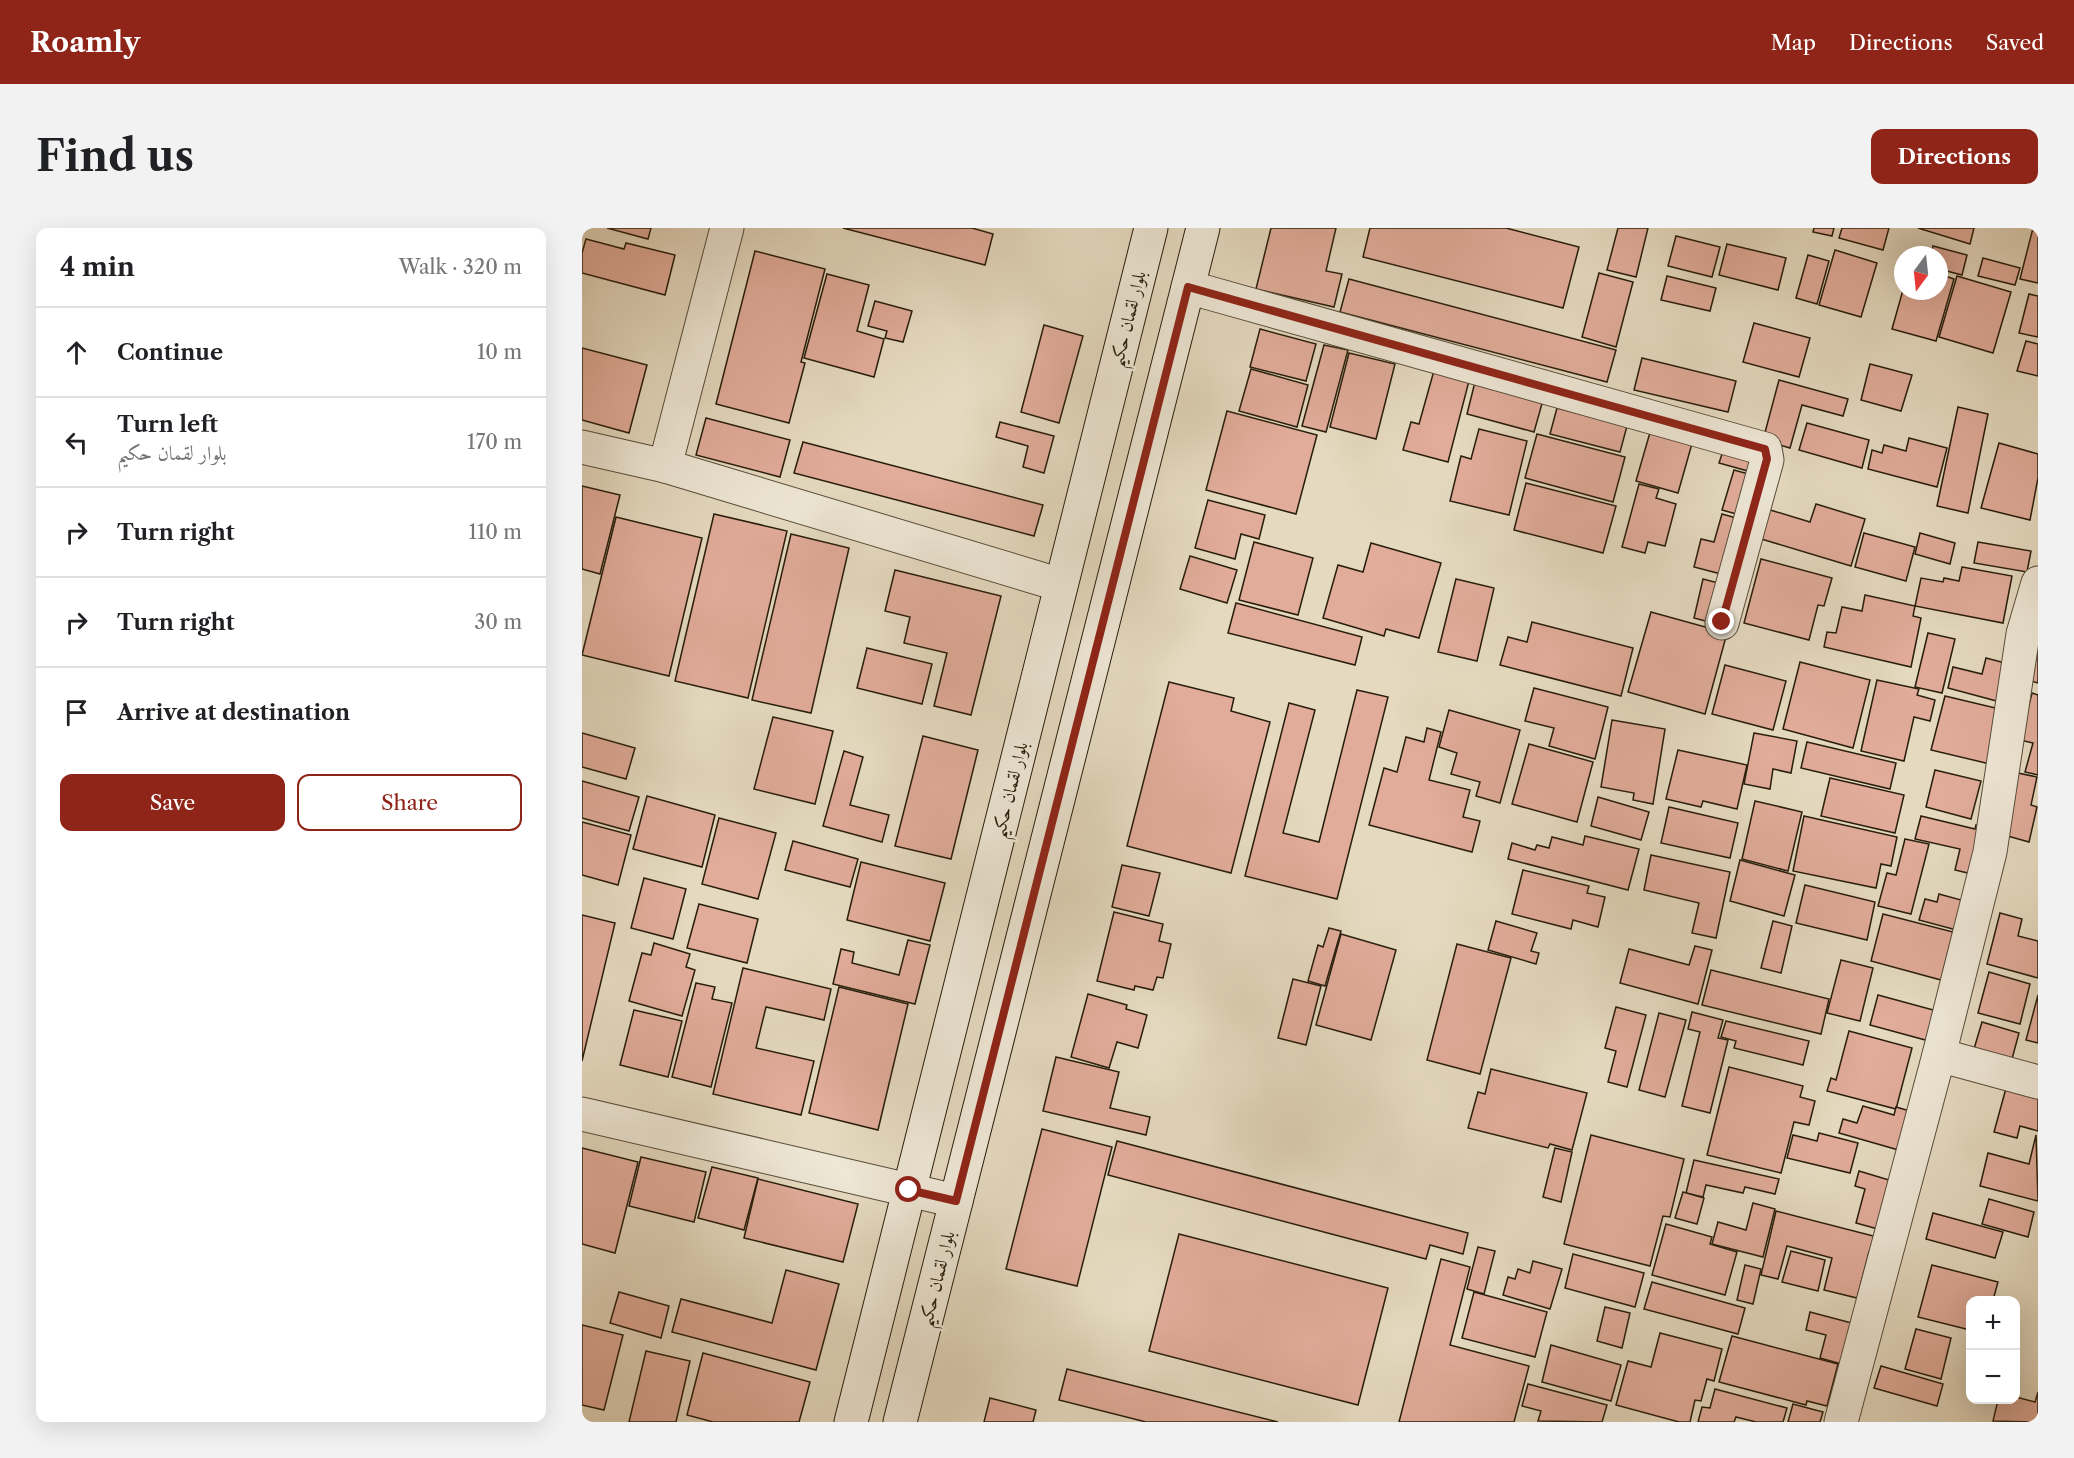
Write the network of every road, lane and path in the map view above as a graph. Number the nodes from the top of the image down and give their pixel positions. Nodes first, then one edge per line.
1 (727, 228) edge
2 (1151, 228) edge
3 (1203, 228) edge
4 (1188, 287) junction
5 (582, 447) edge
6 (665, 466) junction
7 (2038, 583) edge
8 (1061, 585) junction
9 (1722, 622) dead end
10 (1939, 1055) junction
11 (2038, 1082) edge
12 (582, 1114) edge
13 (909, 1190) junction
14 (956, 1201) junction
15 (851, 1422) edge
16 (900, 1422) edge
17 (1841, 1422) edge

1 - 6 street
2 - 8 street, بلوار لقمان حکیم
3 - 4 street, بلوار لقمان حکیم
4 - 9 street
4 - 14 street, بلوار لقمان حکیم
5 - 6 street
6 - 8 street
7 - 10 street
8 - 13 street, بلوار لقمان حکیم
10 - 11 street
10 - 17 street
12 - 13 street
13 - 14 street
13 - 15 street, بلوار لقمان حکیم
14 - 16 street, بلوار لقمان حکیم

